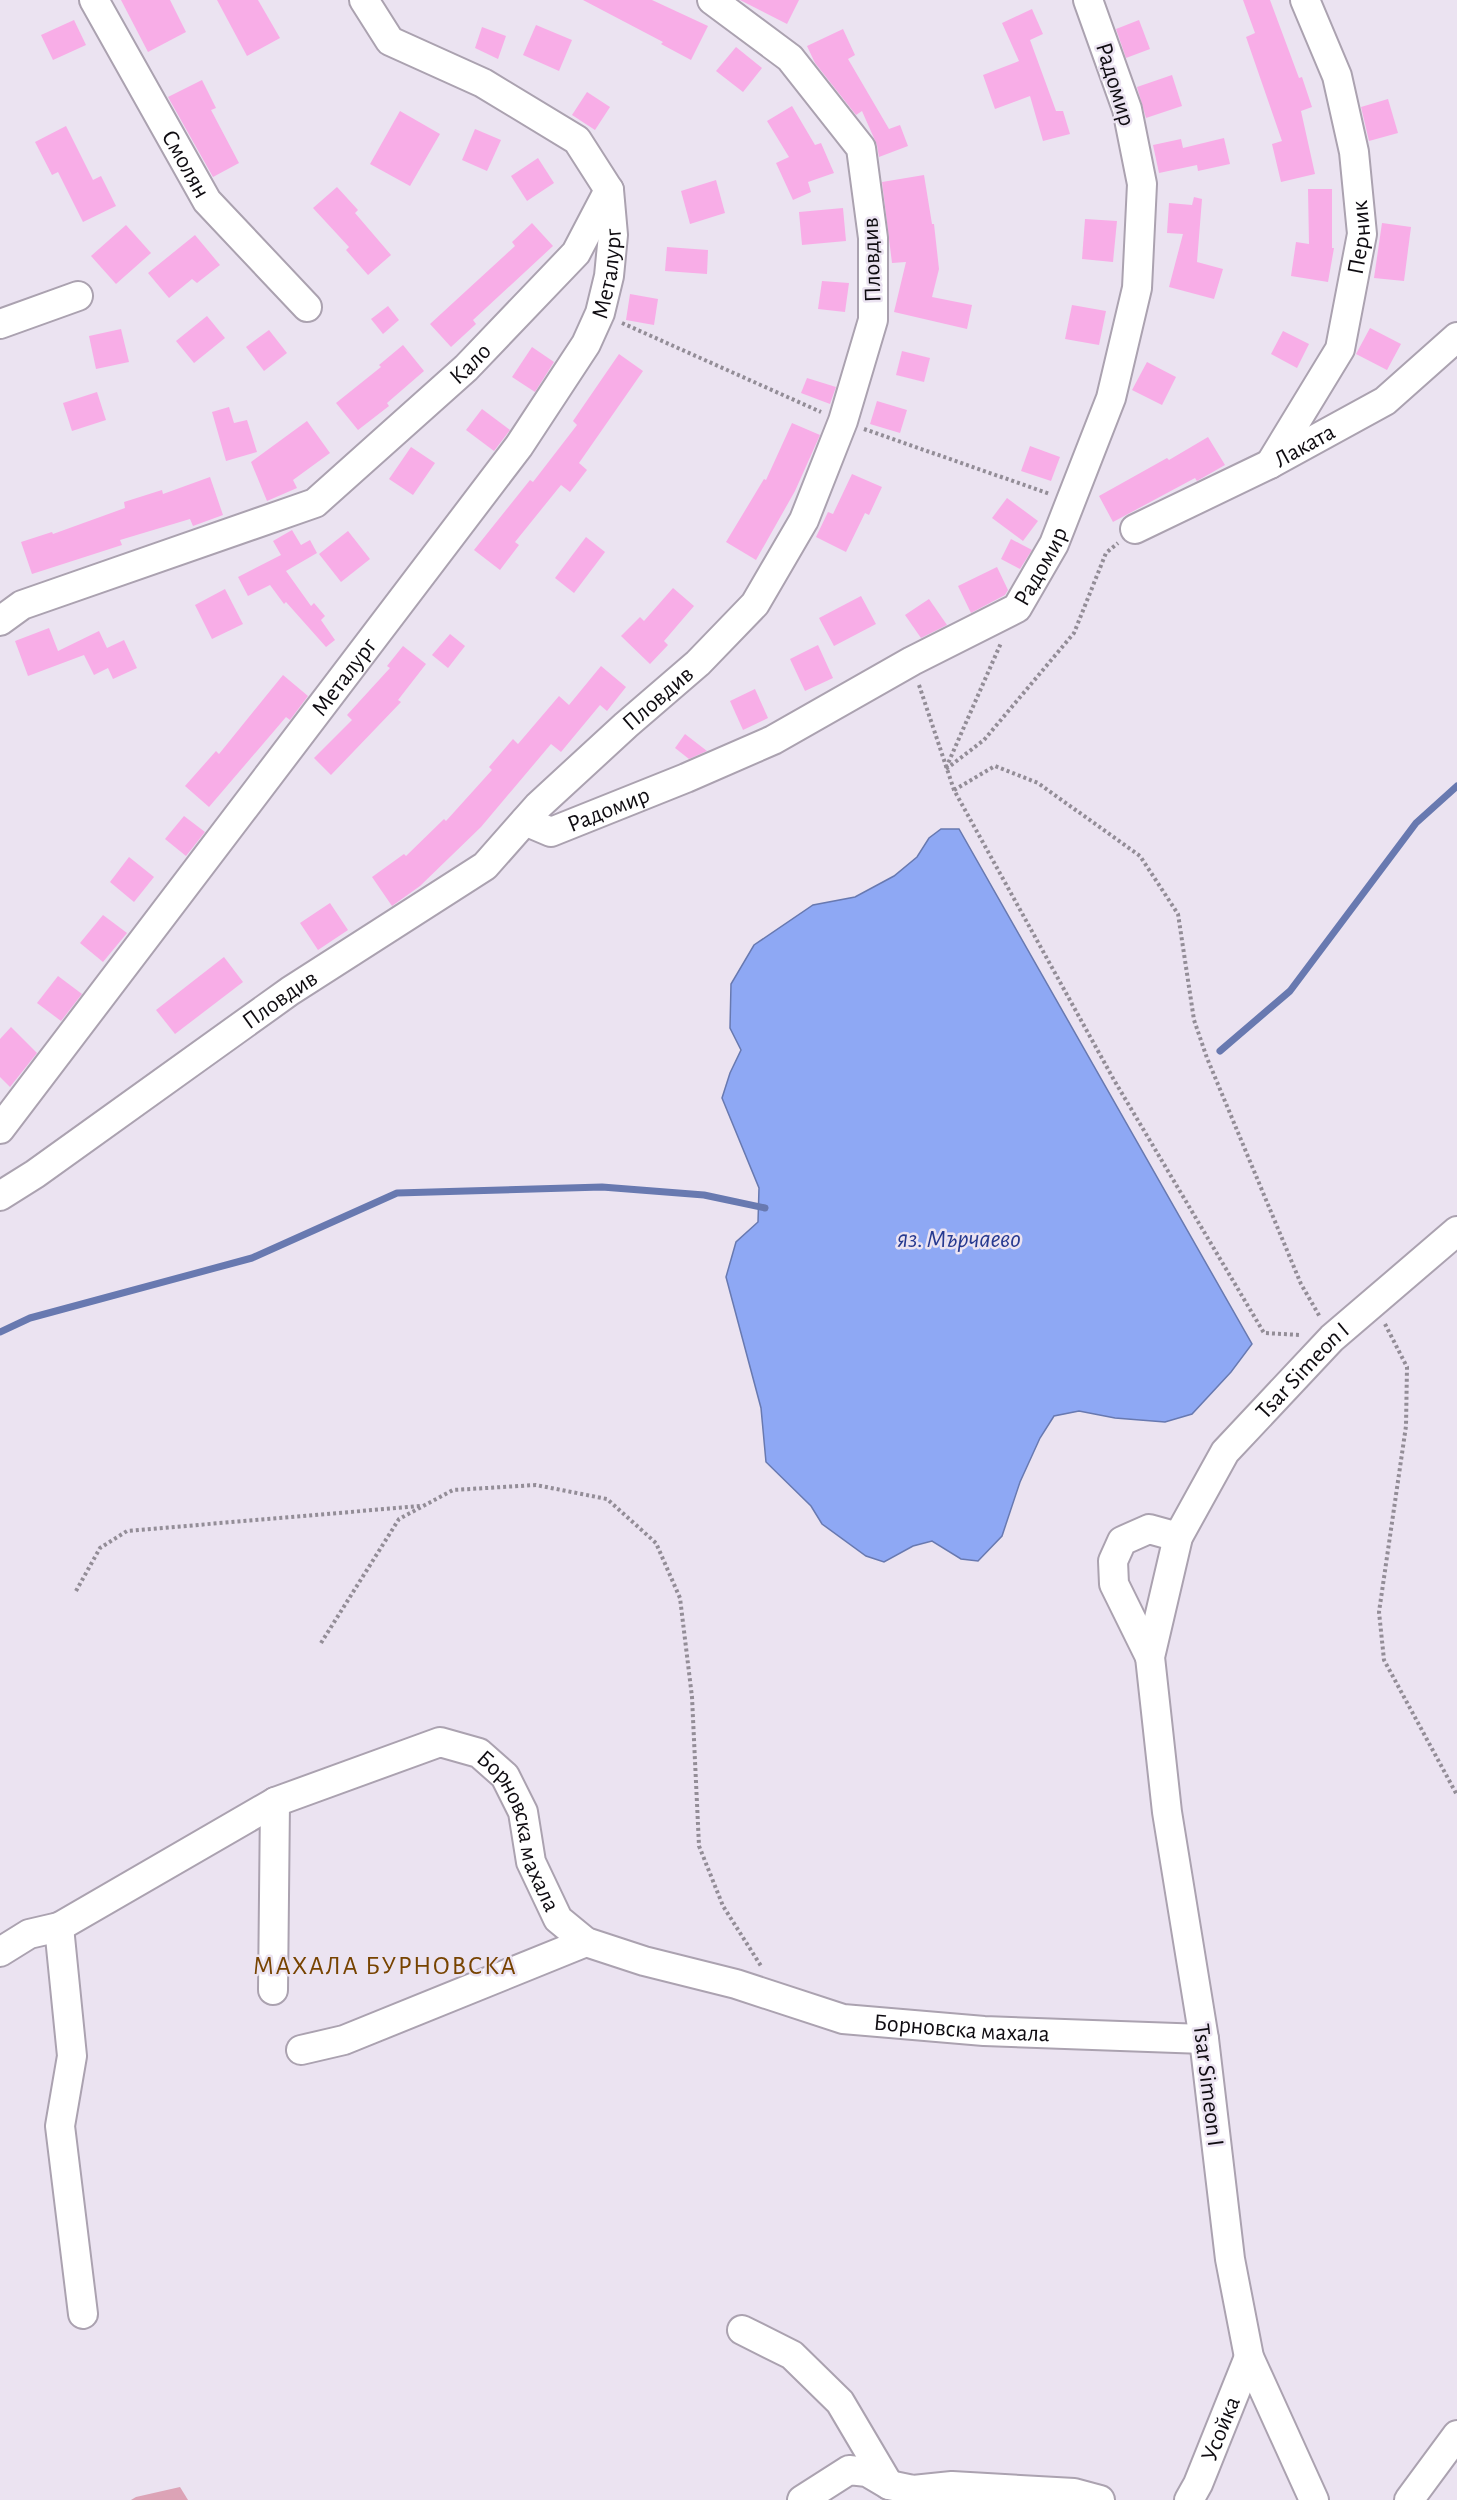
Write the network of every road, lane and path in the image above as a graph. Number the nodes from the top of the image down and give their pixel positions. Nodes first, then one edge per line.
1 (94, 0) edge
2 (364, 0) edge
3 (712, 0) edge
4 (1088, 0) edge
5 (1305, 0) edge
6 (609, 190) junction
7 (78, 296) dead end
8 (307, 307) dead end
9 (0, 324) edge
10 (1457, 337) edge
11 (1270, 464) junction
12 (1135, 529) joint
13 (1017, 608) junction
14 (0, 621) edge
15 (912, 661) junction
16 (946, 769) junction
17 (954, 790) junction
18 (525, 821) junction
19 (0, 1130) edge
20 (0, 1196) edge
21 (1457, 1231) edge
22 (1373, 1302) junction
23 (1332, 1338) junction
24 (424, 1506) junction
25 (1178, 1537) junction
26 (76, 1592) dead end
27 (321, 1643) dead end
28 (1150, 1658) junction
29 (1457, 1794) edge
30 (275, 1802) junction
31 (59, 1927) junction
32 (586, 1942) junction
33 (1, 1951) edge
34 (273, 1990) dead end
35 (783, 2000) junction
36 (1204, 2039) junction
37 (301, 2050) dead end
38 (83, 2314) dead end
39 (742, 2330) dead end
40 (1249, 2357) junction
41 (1457, 2435) edge
42 (889, 2485) junction
43 (802, 2500) edge
44 (1100, 2500) edge
45 (1189, 2500) edge
46 (1314, 2500) edge
47 (1409, 2500) edge

1 - 8 street, Смолян
2 - 6 street
3 - 18 street, Пловдив
4 - 13 street, Радомир
5 - 11 street, Перник
6 - 14 street, Кало
6 - 19 street, Металург
7 - 9 street
10 - 11 street, Лаката
11 - 12 street, Лаката
12 - 16 path
13 - 15 street, Радомир
13 - 16 path
15 - 16 path
15 - 18 street, Радомир
16 - 17 path
17 - 23 path
17 - 23 path
18 - 20 street, Пловдив
21 - 22 street, Tsar Simeon I
22 - 23 street, Tsar Simeon I
22 - 29 path
23 - 25 street, Tsar Simeon I
24 - 26 path
24 - 27 path
24 - 35 path
25 - 28 street, Tsar Simeon I
25 - 28 street
28 - 36 street, Tsar Simeon I
30 - 31 street, Борновска махала
30 - 32 street, Борновска махала
30 - 34 street
31 - 33 street, Борновска махала
31 - 38 street
32 - 35 street, Борновска махала
32 - 37 street
35 - 36 street, Борновска махала
36 - 40 street, Tsar Simeon I
39 - 42 street
40 - 45 street, Усойка
40 - 46 street, Tsar Simeon I
41 - 47 street
42 - 43 street
42 - 44 street

